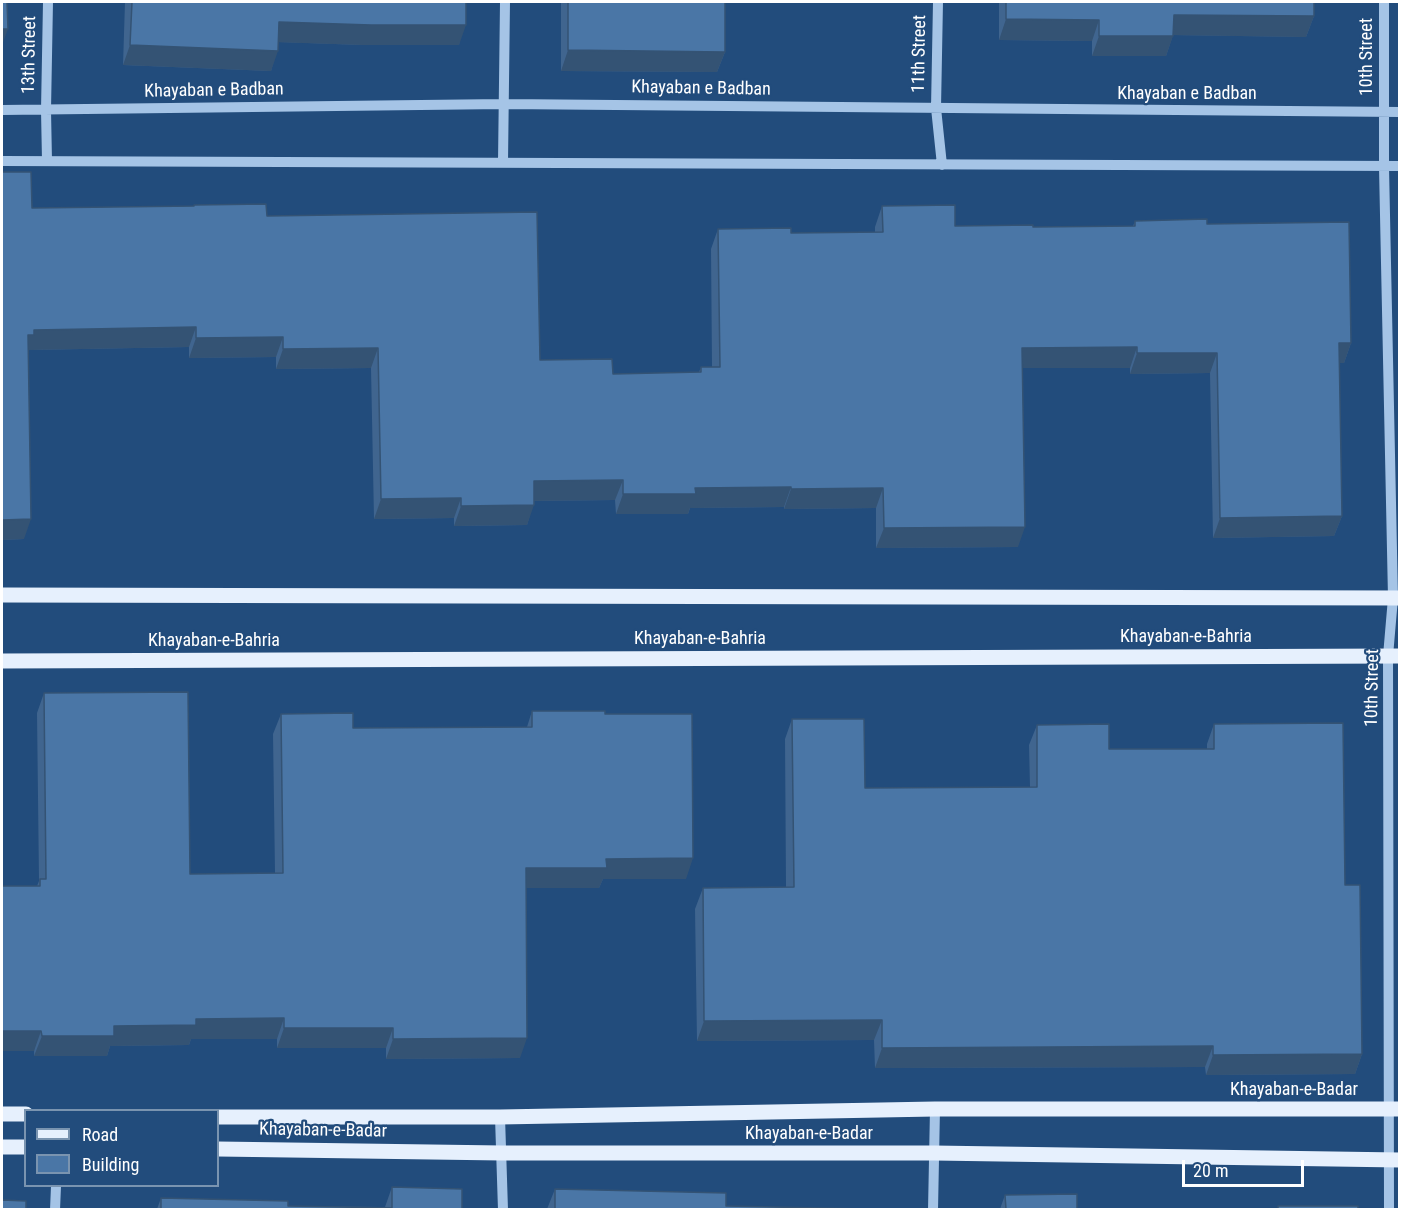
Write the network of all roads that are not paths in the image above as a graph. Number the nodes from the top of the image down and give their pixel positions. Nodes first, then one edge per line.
1 (48, 2) edge
2 (505, 2) edge
3 (938, 2) edge
4 (1384, 2) edge
5 (504, 104) junction
6 (936, 108) junction
7 (2, 110) edge
8 (45, 110) junction
9 (1384, 112) junction
10 (1400, 112) edge
11 (2, 161) edge
12 (47, 161) junction
13 (502, 162) junction
14 (942, 165) junction
15 (1384, 166) junction
16 (1400, 166) edge
17 (2, 595) edge
18 (1396, 598) edge
19 (1394, 656) edge
20 (2, 661) edge
21 (1394, 1109) edge
22 (935, 1110) junction
23 (2, 1114) edge
24 (24, 1114) edge
25 (219, 1117) edge
26 (500, 1117) junction
27 (2, 1147) edge
28 (24, 1147) edge
29 (219, 1149) edge
30 (502, 1153) junction
31 (934, 1153) junction
32 (1394, 1160) edge
33 (56, 1187) edge
34 (56, 1209) edge
35 (502, 1209) edge
36 (933, 1209) edge
37 (1389, 1209) edge

1 - 8 street, 13th Street
2 - 5 street
3 - 6 street, 11th Street
4 - 9 street, 10th Street
5 - 6 street, Khayaban e Badban
5 - 8 street, Khayaban e Badban
5 - 13 street
6 - 9 street, Khayaban e Badban
6 - 14 street, 11th Street
7 - 8 street, Khayaban e Badban
8 - 12 street, 13th Street
9 - 10 street, Khayaban e Badban
9 - 15 street, 10th Street
11 - 12 street
12 - 13 street
13 - 14 street
14 - 15 street
15 - 16 street
15 - 18 street, 10th Street
17 - 18 main road
18 - 19 street, 10th Street
19 - 20 main road, Khayaban-e-Bahria
19 - 21 street, 10th Street
21 - 22 main road, Khayaban-e-Badar
21 - 32 street, 10th Street
22 - 26 main road, Khayaban-e-Badar
22 - 31 street
23 - 24 main road
25 - 26 main road, Khayaban-e-Badar
26 - 30 street
27 - 28 main road
29 - 30 main road, Khayaban-e-Badar
30 - 31 main road, Khayaban-e-Badar
30 - 35 street
31 - 32 main road, Khayaban-e-Badar
31 - 36 street
32 - 37 street, 10th Street
33 - 34 street

